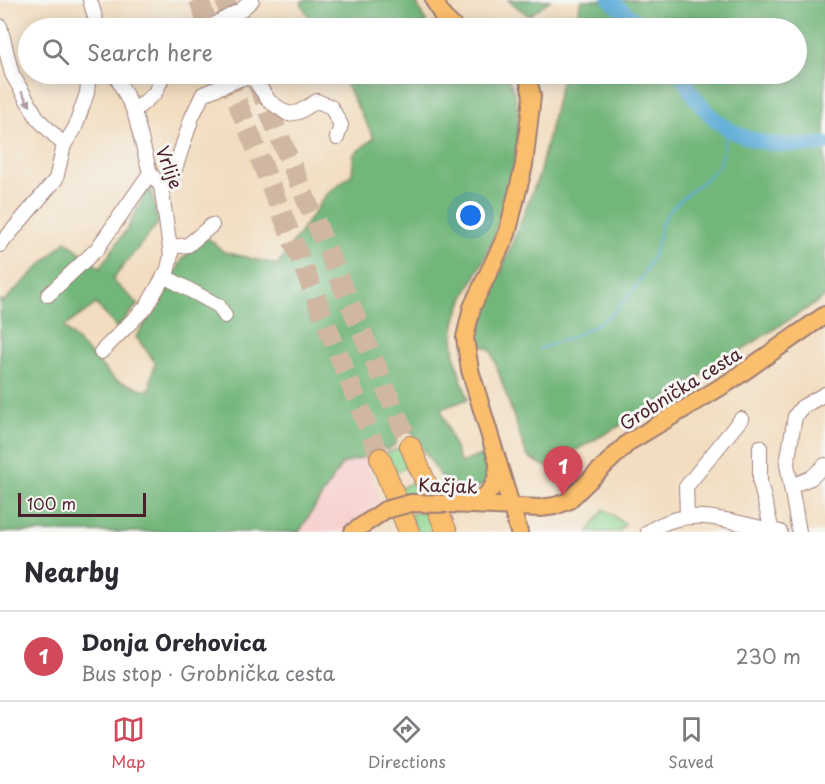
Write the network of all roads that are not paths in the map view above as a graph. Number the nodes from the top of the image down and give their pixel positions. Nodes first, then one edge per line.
1 (90, 0) edge
2 (252, 0) edge
3 (434, 0) edge
4 (95, 18) edge
5 (226, 18) edge
6 (443, 18) edge
7 (0, 26) edge
8 (88, 84) edge
9 (120, 84) edge
10 (159, 84) edge
11 (227, 84) edge
12 (257, 84) edge
13 (529, 84) edge
14 (134, 111) junction
15 (337, 138) dead end
16 (64, 145) junction
17 (150, 173) junction
18 (161, 186) junction
19 (212, 225) dead end
20 (0, 245) edge
21 (171, 247) junction
22 (164, 276) junction
23 (48, 294) dead end
24 (825, 315) edge
25 (225, 316) dead end
26 (101, 352) dead end
27 (825, 394) edge
28 (741, 419) dead end
29 (410, 446) tunnel mouth
30 (760, 447) dead end
31 (380, 458) tunnel mouth
32 (498, 463) junction
33 (825, 465) edge
34 (790, 486) junction
35 (472, 506) junction
36 (512, 507) junction
37 (687, 516) junction
38 (400, 523) edge
39 (776, 531) edge
40 (353, 532) edge
41 (447, 532) edge
42 (519, 532) edge
43 (648, 532) edge
44 (799, 532) edge

1 - 4 street
2 - 5 street
3 - 6 main road
7 -> 16 street
8 - 16 street
9 - 14 street, Vrlije
10 - 14 street
11 - 18 street
12 - 15 street
13 - 32 main road
14 - 17 street, Vrlije
16 - 20 street
17 - 18 street, Vrlije
17 - 23 street
18 - 21 street, Vrlije
19 - 21 street
21 - 22 street, Vrlije
22 - 25 street
22 - 26 street, Vrlije
24 - 36 main road, Grobnička cesta
27 - 34 street
28 - 37 street
29 - 41 highway
30 - 39 street
31 - 38 highway
32 - 35 main road
32 - 36 main road
33 - 34 street
34 - 44 street
35 - 36 main road, Kačjak
35 - 38 main road, Kačjak, bridge
36 - 42 main road
37 - 39 street
37 - 43 street
38 - 40 main road, Kačjak

